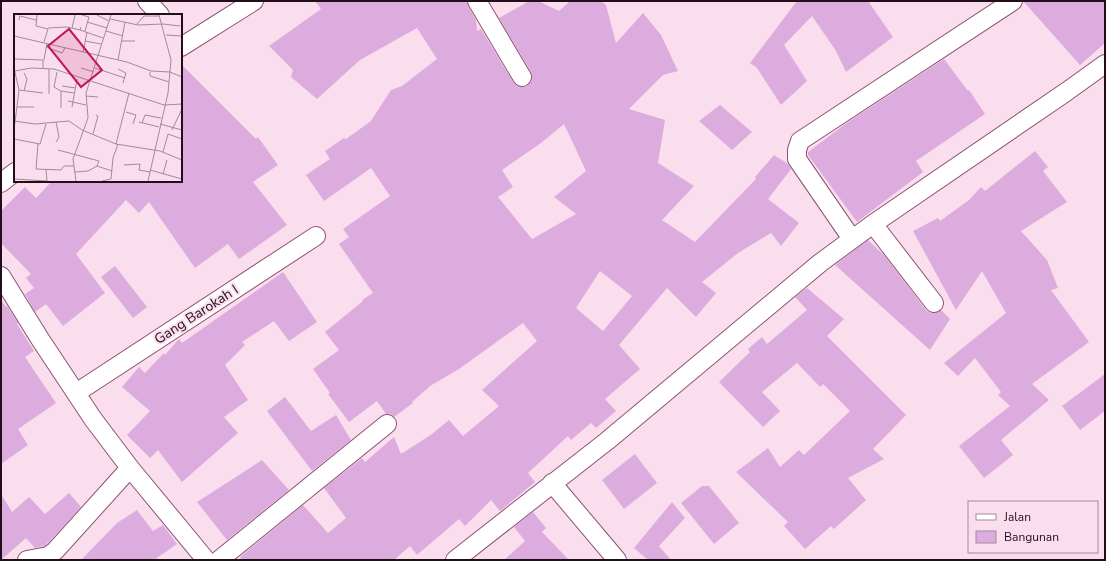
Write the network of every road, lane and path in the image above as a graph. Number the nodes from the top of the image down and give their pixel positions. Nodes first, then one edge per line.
1 (147, 1) edge
2 (254, 1) edge
3 (477, 1) edge
4 (1014, 1) edge
5 (159, 14) edge
6 (182, 43) edge
7 (1105, 64) edge
8 (522, 77) dead end
9 (14, 173) edge
10 (1, 183) edge
11 (873, 224) junction
12 (316, 236) dead end
13 (852, 239) junction
14 (1, 276) edge
15 (934, 304) dead end
16 (76, 393) junction
17 (387, 424) dead end
18 (130, 468) junction
19 (552, 483) junction
20 (27, 560) edge
21 (206, 560) edge
22 (219, 560) edge
23 (455, 560) edge
24 (617, 560) edge

1 - 5 street
2 - 6 street
3 - 8 street
4 - 13 street
7 - 11 street
9 - 10 street
11 - 13 street
11 - 15 street
12 - 16 street, Gang Barokah I
13 - 19 street
14 - 16 street
16 - 18 street
17 - 22 street
18 - 20 street
18 - 21 street
19 - 23 street
19 - 24 street

